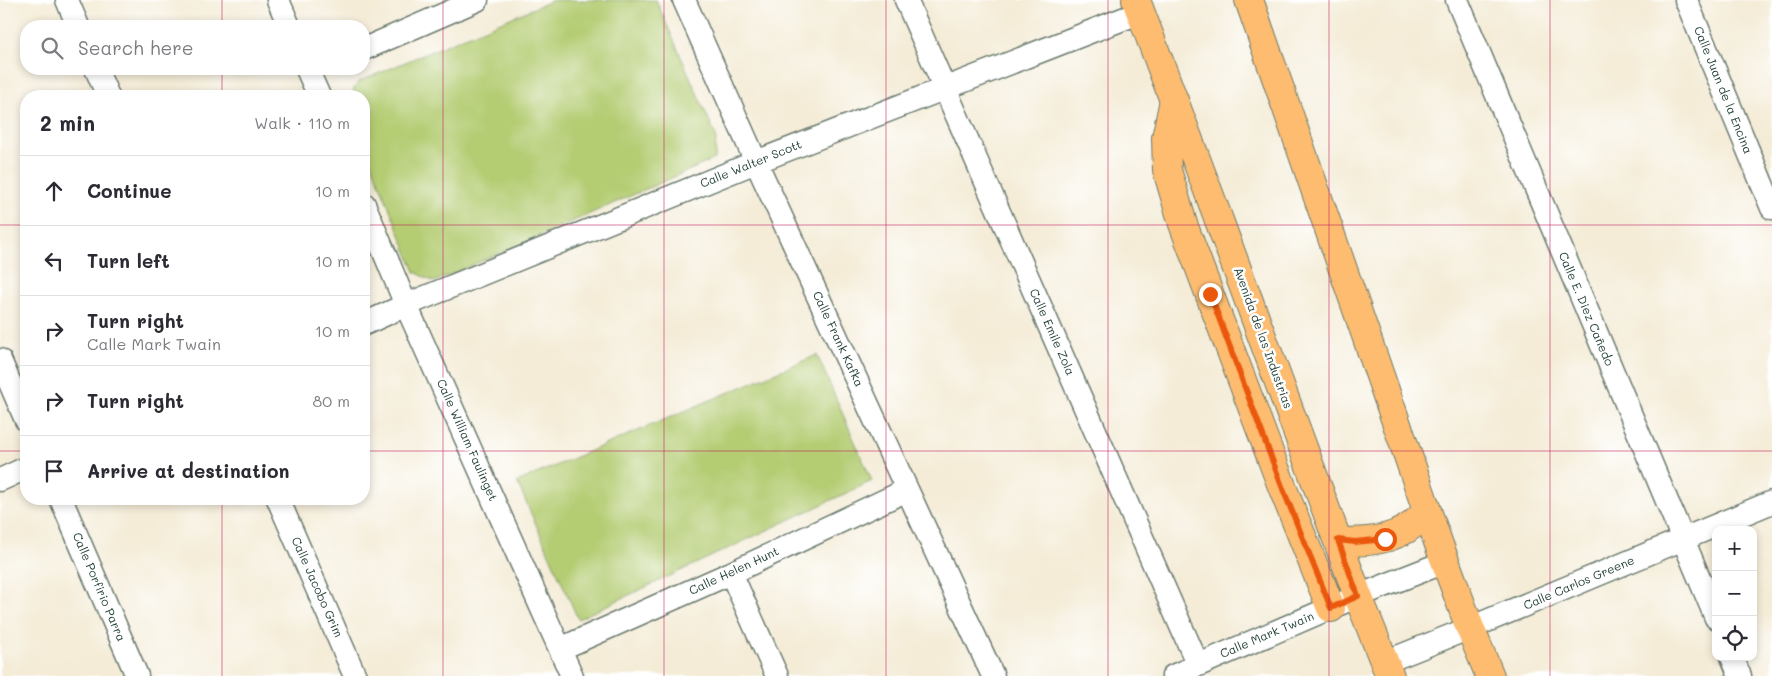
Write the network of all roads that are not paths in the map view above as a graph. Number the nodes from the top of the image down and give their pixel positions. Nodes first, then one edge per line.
1 (67, 0) edge
2 (278, 0) edge
3 (477, 0) edge
4 (684, 0) edge
5 (906, 0) edge
6 (1249, 0) edge
7 (1457, 0) edge
8 (1686, 0) edge
9 (1138, 6) edge
10 (75, 20) edge
11 (286, 20) edge
12 (370, 46) edge
13 (99, 75) edge
14 (313, 75) edge
15 (945, 88) junction
16 (105, 90) edge
17 (317, 90) edge
18 (1174, 100) junction
19 (756, 162) junction
20 (1772, 208) edge
21 (370, 218) edge
22 (406, 305) junction
23 (370, 321) edge
24 (0, 360) edge
25 (20, 406) edge
26 (20, 471) edge
27 (0, 480) edge
28 (907, 490) junction
29 (1772, 502) edge
30 (64, 505) edge
31 (281, 505) edge
32 (1428, 510) junction
33 (1338, 540) junction
34 (1683, 540) junction
35 (1445, 562) junction
36 (731, 573) junction
37 (1358, 596) junction
38 (1331, 608) junction
39 (1715, 616) edge
40 (1470, 628) junction
41 (560, 649) junction
42 (1734, 661) edge
43 (1198, 665) junction
44 (1387, 669) edge
45 (137, 676) edge
46 (356, 676) edge
47 (572, 676) edge
48 (778, 676) edge
49 (994, 676) edge
50 (1173, 676) edge
51 (1490, 676) edge
52 (1740, 676) edge

1 - 10 street
2 - 11 street
3 - 12 street
4 - 19 street, Calle Frank Kafka
5 - 15 street, Calle Emile Zola
6 - 32 main road
7 - 34 street, Calle E. Diez Cañedo
8 - 20 street, Calle Juan de la Encina
9 - 15 street, Calle Walter Scott
9 - 18 main road, Avenida de las Industrias
13 - 16 street
14 - 17 street
15 - 19 street, Calle Walter Scott
15 - 43 street, Calle Emile Zola
18 - 33 main road, Avenida de las Industrias
18 - 38 main road
19 - 22 street, Calle Walter Scott
19 - 28 street, Calle Frank Kafka
21 - 22 street, Calle William Faulinget
22 - 23 street, Calle Walter Scott
22 - 41 street, Calle William Faulinget
24 - 25 street
26 - 27 street
28 - 36 street, Calle Helen Hunt
28 - 49 street, Calle Frank Kafka
29 - 34 street, Calle Carlos Greene
30 - 45 street, Calle Porfirio Parra
31 - 46 street, Calle Jacobo Grim
32 - 33 main road
32 - 35 main road
33 - 37 main road, Avenida de las Industrias
34 - 39 street, Calle E. Diez Cañedo
34 - 40 street, Calle Carlos Greene
35 - 37 street, Calle Mark Twain
35 - 40 main road
36 - 41 street, Calle Helen Hunt
36 - 48 street
37 - 38 street, Calle Mark Twain
37 - 44 main road, Avenida de las Industrias
38 - 43 street, Calle Mark Twain
40 - 44 street, Calle Carlos Greene
40 - 51 main road
41 - 47 street, Calle William Faulinget
42 - 52 street
43 - 50 street, Calle Mark Twain

